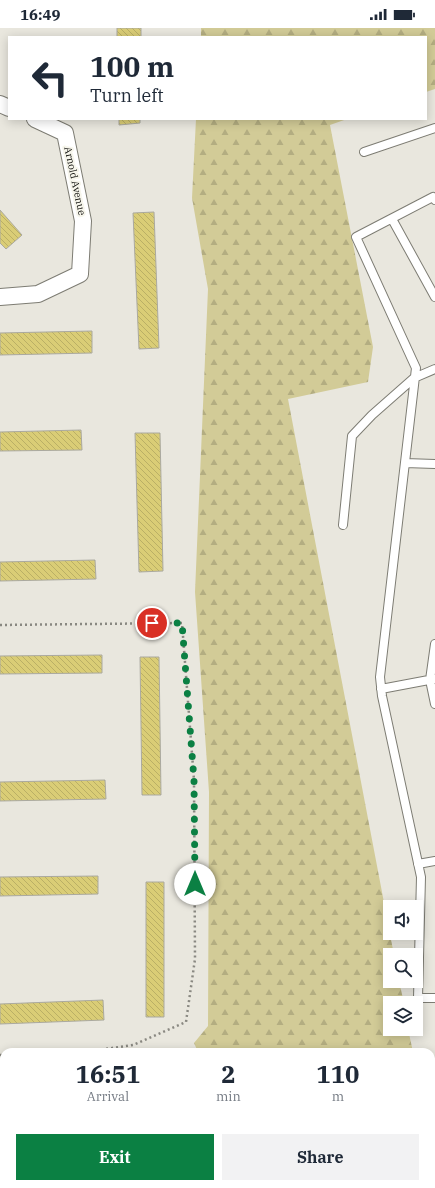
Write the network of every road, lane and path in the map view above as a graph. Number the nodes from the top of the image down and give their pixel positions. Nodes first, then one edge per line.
1 (37, 120) edge
2 (435, 128) edge
3 (364, 152) dead end
4 (435, 200) edge
5 (392, 218) junction
6 (0, 297) edge
7 (435, 297) edge
8 (435, 369) edge
9 (414, 378) junction
10 (405, 463) junction
11 (435, 464) edge
12 (343, 524) dead end
13 (0, 625) edge
14 (435, 644) edge
15 (432, 679) edge
16 (381, 689) junction
17 (435, 704) edge
18 (435, 861) edge
19 (418, 864) junction
20 (435, 998) edge
21 (112, 1048) edge

1 - 6 street, Arnold Avenue
2 - 3 lane
4 - 5 lane
5 - 7 lane
5 - 9 lane
8 - 9 lane
9 - 10 lane
9 - 12 lane
10 - 11 lane
10 - 16 lane
13 - 21 path
14 - 15 lane
15 - 16 lane
15 - 17 lane
16 - 19 lane
18 - 19 lane
19 - 20 lane

